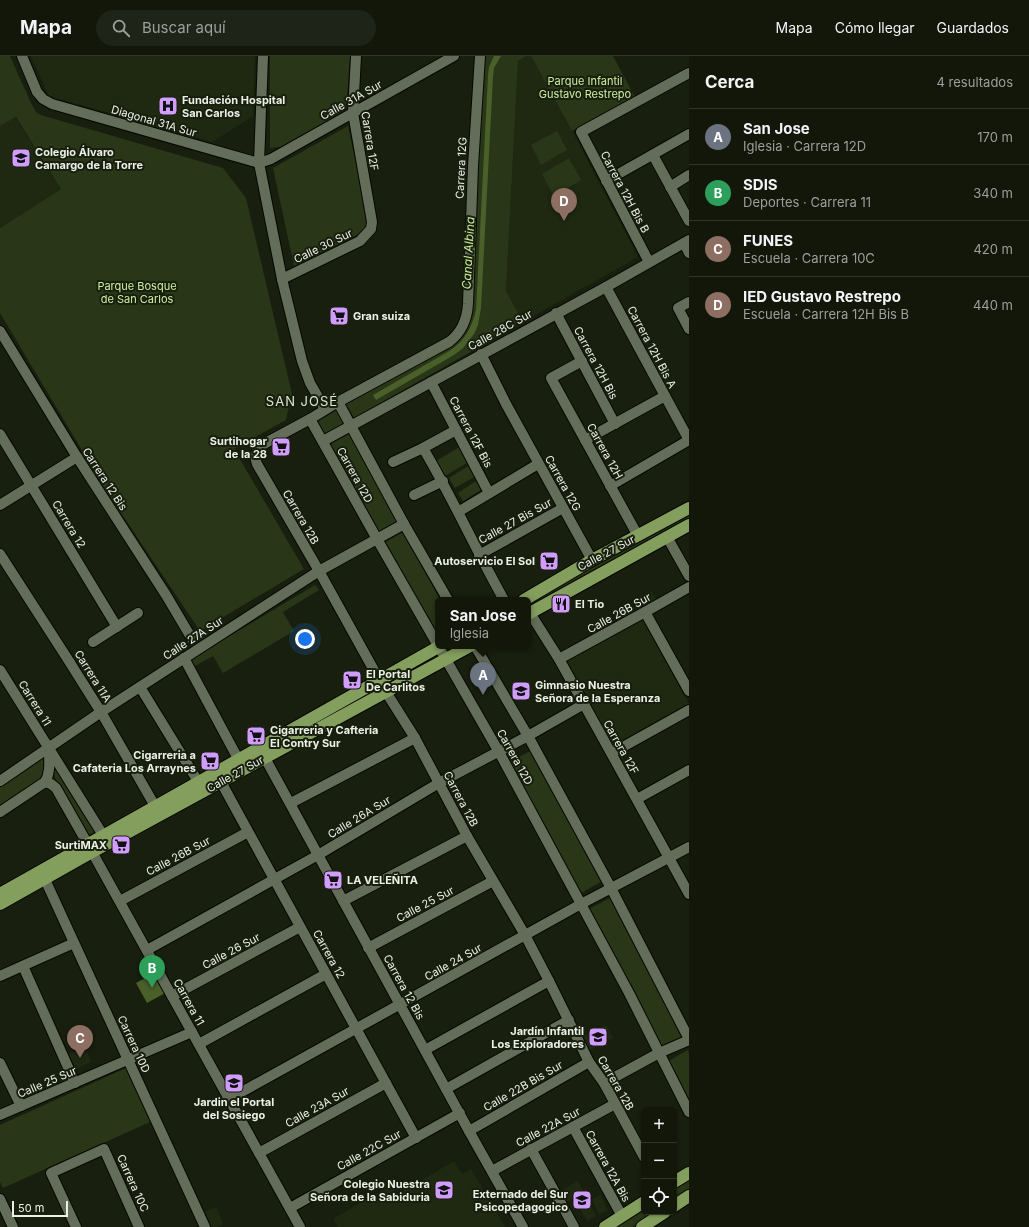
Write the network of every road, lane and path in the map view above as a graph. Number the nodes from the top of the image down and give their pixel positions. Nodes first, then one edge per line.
1 (22, 56) edge
2 (263, 56) edge
3 (356, 56) edge
4 (454, 56) edge
5 (480, 56) edge
6 (689, 73) edge
7 (353, 113) junction
8 (689, 134) edge
9 (653, 155) junction
10 (259, 163) junction
11 (689, 176) edge
12 (606, 181) junction
13 (670, 187) junction
14 (689, 221) edge
15 (371, 229) joint
16 (686, 242) edge
17 (689, 253) edge
18 (649, 262) junction
19 (282, 279) junction
20 (606, 287) junction
21 (689, 302) edge
22 (556, 313) junction
23 (462, 328) joint
24 (689, 329) edge
25 (0, 331) edge
26 (481, 354) junction
27 (582, 361) junction
28 (431, 382) junction
29 (666, 396) junction
30 (338, 402) junction
31 (325, 409) junction
32 (310, 418) junction
33 (615, 424) junction
34 (350, 426) junction
35 (456, 430) junction
36 (0, 434) edge
37 (585, 440) junction
38 (689, 440) edge
39 (323, 441) junction
40 (423, 448) junction
41 (255, 454) joint
42 (77, 457) junction
43 (393, 462) dead end
44 (538, 464) junction
45 (443, 481) junction
46 (31, 486) junction
47 (610, 486) junction
48 (489, 493) junction
49 (414, 495) dead end
50 (0, 505) edge
51 (564, 508) junction
52 (689, 508) edge
53 (458, 512) junction
54 (404, 524) junction
55 (689, 525) edge
56 (638, 536) junction
57 (667, 537) junction
58 (377, 539) junction
59 (0, 554) edge
60 (479, 555) junction
61 (592, 560) junction
62 (3, 566) edge
63 (319, 571) junction
64 (689, 576) edge
65 (689, 587) edge
66 (446, 597) edge
67 (502, 597) edge
68 (529, 597) edge
69 (531, 612) edge
70 (645, 612) junction
71 (138, 613) dead end
72 (531, 616) edge
73 (117, 627) junction
74 (192, 639) dead end
75 (435, 640) edge
76 (93, 642) dead end
77 (435, 649) edge
78 (440, 649) edge
79 (464, 649) edge
80 (477, 649) edge
81 (184, 658) junction
82 (446, 659) junction
83 (559, 659) junction
84 (0, 670) edge
85 (380, 680) junction
86 (140, 687) junction
87 (689, 691) edge
88 (386, 692) junction
89 (584, 704) junction
90 (689, 710) edge
91 (101, 712) junction
92 (528, 736) junction
93 (415, 738) junction
94 (49, 748) junction
95 (499, 752) junction
96 (612, 753) junction
97 (265, 758) junction
98 (241, 764) junction
99 (689, 770) edge
100 (0, 781) edge
101 (45, 782) junction
102 (221, 782) junction
103 (439, 783) junction
104 (201, 787) junction
105 (637, 798) junction
106 (291, 804) junction
107 (158, 811) junction
108 (0, 812) edge
109 (248, 832) junction
110 (103, 835) junction
111 (467, 836) junction
112 (689, 847) edge
113 (90, 848) junction
114 (318, 855) junction
115 (668, 858) junction
116 (43, 875) junction
117 (274, 879) junction
118 (493, 881) junction
119 (611, 888) junction
120 (0, 894) edge
121 (689, 894) edge
122 (120, 901) junction
123 (343, 901) junction
124 (0, 904) edge
125 (581, 904) junction
126 (300, 927) junction
127 (525, 936) junction
128 (74, 943) junction
129 (368, 948) junction
130 (147, 950) junction
131 (23, 966) junction
132 (326, 974) junction
133 (0, 976) edge
134 (549, 981) junction
135 (172, 996) junction
136 (400, 1005) junction
137 (568, 1020) junction
138 (356, 1029) junction
139 (192, 1032) junction
140 (689, 1040) edge
141 (199, 1044) junction
142 (424, 1050) junction
143 (659, 1053) junction
144 (128, 1060) junction
145 (589, 1062) junction
146 (0, 1063) edge
147 (75, 1083) junction
148 (386, 1083) junction
149 (604, 1083) junction
150 (446, 1089) junction
151 (229, 1099) junction
152 (615, 1104) junction
153 (21, 1106) junction
154 (689, 1112) edge
155 (460, 1113) junction
156 (0, 1115) edge
157 (573, 1127) junction
158 (469, 1131) junction
159 (416, 1138) junction
160 (531, 1150) junction
161 (641, 1152) edge
162 (259, 1153) junction
163 (492, 1171) junction
164 (689, 1173) edge
165 (677, 1180) edge
166 (689, 1196) edge
167 (0, 1200) edge
168 (641, 1204) edge
169 (677, 1204) edge
170 (290, 1208) junction
171 (660, 1215) edge
172 (622, 1216) junction
173 (13, 1227) edge
174 (76, 1227) edge
175 (139, 1227) edge
176 (205, 1227) edge
177 (300, 1227) edge
178 (523, 1227) edge
179 (574, 1227) edge
180 (605, 1227) edge
181 (642, 1227) edge

1 - 10 street, Diagonal 31A Sur
2 - 10 street
3 - 7 street, Carrera 12F
4 - 7 street, Calle 31A Sur
5 - 23 street, Carrera 12G
6 - 12 street, Carrera 12H Bis B
7 - 10 street, Calle 31A Sur
7 - 15 street, Carrera 12F
8 - 9 street
9 - 12 street
9 - 13 street
10 - 19 street
11 - 13 street
12 - 18 street, Carrera 12H Bis B
13 - 14 street
15 - 19 street, Calle 30 Sur
16 - 17 street
16 - 18 street, Calle 28C Sur
18 - 20 street, Calle 28C Sur
19 - 31 street
20 - 22 street, Calle 28C Sur
20 - 29 street, Carrera 12H Bis A
21 - 24 street
22 - 26 street, Calle 28C Sur
22 - 27 street, Carrera 12H Bis
23 - 30 street, Calle 28C Sur
25 - 42 street, Carrera 12 Bis
26 - 28 street, Calle 28C Sur
26 - 44 street, Carrera 12G
27 - 33 street, Carrera 12H Bis
27 - 37 street, Carrera 12H
28 - 34 street, Calle 28C Sur
28 - 35 street, Carrera 12F Bis
29 - 33 street
29 - 38 street, Carrera 12H Bis A
30 - 31 street, Calle 28C Sur
30 - 34 street, Carrera 12D
31 - 32 street, Calle 28C Sur
32 - 39 street, Carrera 12D
32 - 41 street, Calle 28C Sur
33 - 37 street
34 - 39 street, Calle 28C Sur
34 - 54 street, Carrera 12D
35 - 40 street
35 - 48 street, Carrera 12F Bis
36 - 46 street, Carrera 12
37 - 47 street, Carrera 12H
38 - 47 street
39 - 58 street, Carrera 12D
40 - 43 street
40 - 45 street
41 - 63 street, Carrera 12B
42 - 46 street
42 - 74 street, Carrera 12 Bis
44 - 48 street
44 - 51 street, Carrera 12G
45 - 49 street
45 - 53 street
46 - 50 street
46 - 73 street, Carrera 12
47 - 56 street, Carrera 12H
48 - 53 street
51 - 60 street, Calle 27 Bis Sur
51 - 61 street, Carrera 12G
52 - 56 main road, Calle 27 Sur
53 - 60 street
54 - 58 street, Calle 27A Sur
54 - 66 street, Carrera 12D
55 - 57 main road, Calle 27 Sur
56 - 61 main road, Calle 27 Sur
57 - 64 street
57 - 69 main road, Calle 27 Sur
58 - 63 street, Calle 27A Sur
58 - 75 street, Carrera 12D
59 - 62 street, Carrera 11A
60 - 67 street
61 - 68 main road, Calle 27 Sur
62 - 91 street, Carrera 11A
63 - 81 street, Calle 27A Sur
63 - 85 street, Carrera 12B
65 - 70 street, Calle 26B Sur
70 - 83 street, Calle 26B Sur
70 - 87 street
71 - 73 street
72 - 83 street, Carrera 12F
73 - 76 street
77 - 85 main road, Calle 27 Sur
78 - 82 street, Carrera 12D
79 - 82 main road, Calle 27 Sur
80 - 92 street, Carrera 12D
81 - 86 street, Calle 27A Sur
81 - 98 street
82 - 88 main road, Calle 27 Sur
82 - 95 street, Carrera 12D
83 - 89 street, Carrera 12F
84 - 94 street, Carrera 11
85 - 88 street, Carrera 12B
85 - 98 main road, Calle 27 Sur
86 - 91 street, Calle 27A Sur
86 - 104 street
88 - 93 street, Carrera 12B
88 - 97 main road, Calle 27 Sur
89 - 92 street, Calle 26A Sur
89 - 96 street, Carrera 12F
90 - 96 street
91 - 94 street, Calle 27A Sur
91 - 107 street, Carrera 11A
92 - 95 street, Calle 26A Sur
92 - 119 street, Carrera 12D
93 - 103 street, Carrera 12B
93 - 106 street
94 - 100 street, Calle 27A Sur
94 - 101 street
94 - 110 street, Carrera 11
95 - 103 street, Calle 26A Sur
95 - 125 street, Carrera 12D
96 - 105 street, Carrera 12F
97 - 98 main road, Calle 27 Sur
97 - 106 street, Carrera 12 Bis
98 - 102 main road, Calle 27 Sur
98 - 104 main road, Calle 27 Sur
99 - 105 street
101 - 108 street
101 - 113 street, Carrera 11
102 - 104 main road, Calle 27 Sur
102 - 109 street, Carrera 12
103 - 111 street, Carrera 12B
103 - 114 street, Calle 26A Sur
104 - 107 main road, Calle 27 Sur
105 - 115 street, Carrera 12F
106 - 114 street, Carrera 12 Bis
107 - 110 main road, Calle 27 Sur
107 - 113 main road, Calle 27 Sur
109 - 117 street, Carrera 12
109 - 122 street, Calle 26B Sur
110 - 113 main road, Calle 27 Sur
111 - 118 street, Carrera 12B
111 - 123 street
112 - 115 street, Calle 24 Sur
113 - 116 main road, Calle 27 Sur
113 - 122 street, Carrera 11
114 - 117 street, Calle 26A Sur
114 - 123 street, Carrera 12 Bis
115 - 119 street, Calle 24 Sur
115 - 121 street, Carrera 12F
116 - 120 main road, Calle 27 Sur
116 - 124 main road, Calle 27 Sur
116 - 128 street, Carrera 10D
117 - 126 street, Carrera 12
117 - 130 street, Calle 26A Sur
118 - 127 street, Carrera 12B
118 - 129 street, Calle 25 Sur
119 - 125 street, Calle 24 Sur
119 - 140 street, Carrera 12D
122 - 130 street, Carrera 11
123 - 129 street, Carrera 12 Bis
125 - 127 street, Calle 24 Sur
125 - 143 street, Carrera 12D
126 - 132 street, Carrera 12
126 - 135 street, Calle 26 Sur
127 - 134 street, Carrera 12B
127 - 136 street, Calle 24 Sur
128 - 131 street
128 - 144 street, Carrera 10D
129 - 136 street, Carrera 12 Bis
130 - 135 street, Carrera 11
131 - 133 street
131 - 147 street
132 - 138 street, Carrera 12
132 - 141 street
134 - 137 street, Carrera 12B
134 - 142 street
135 - 139 street, Carrera 11
136 - 138 street, Calle 24 Sur
136 - 142 street, Carrera 12 Bis
137 - 145 street, Carrera 12B
137 - 150 street
138 - 148 street, Carrera 12
138 - 151 street, Calle 24 Sur
139 - 141 street, Carrera 11
139 - 144 street, Calle 25 Sur
140 - 143 street
141 - 151 street, Carrera 11
142 - 150 street, Carrera 12 Bis
143 - 149 street
143 - 154 street, Carrera 12D
144 - 147 street, Calle 25 Sur
144 - 176 street, Carrera 10D
145 - 149 street, Carrera 12B
145 - 158 street, Calle 22B Bis Sur
146 - 153 street
147 - 153 street, Calle 25 Sur
148 - 159 street, Carrera 12
148 - 162 street, Calle 23A Sur
149 - 152 street, Carrera 12B
150 - 155 street, Carrera 12 Bis
151 - 162 street, Carrera 11
152 - 157 street, Calle 22A Sur
152 - 161 street, Carrera 12B
153 - 156 street, Calle 25 Sur
155 - 158 street, Carrera 12 Bis
155 - 159 street, Calle 22C Sur
157 - 160 street, Calle 22A Sur
157 - 172 street, Carrera 12A Bis
158 - 163 street, Carrera 12 Bis
159 - 170 street, Calle 22C Sur
160 - 163 street, Calle 22A Sur
160 - 179 street
162 - 170 street, Carrera 11
163 - 178 street, Carrera 12 Bis
164 - 165 main road
166 - 169 main road
167 - 173 street
168 - 172 main road
170 - 177 street, Carrera 11
171 - 181 main road
172 - 180 main road
174 - 175 street, Carrera 10C

